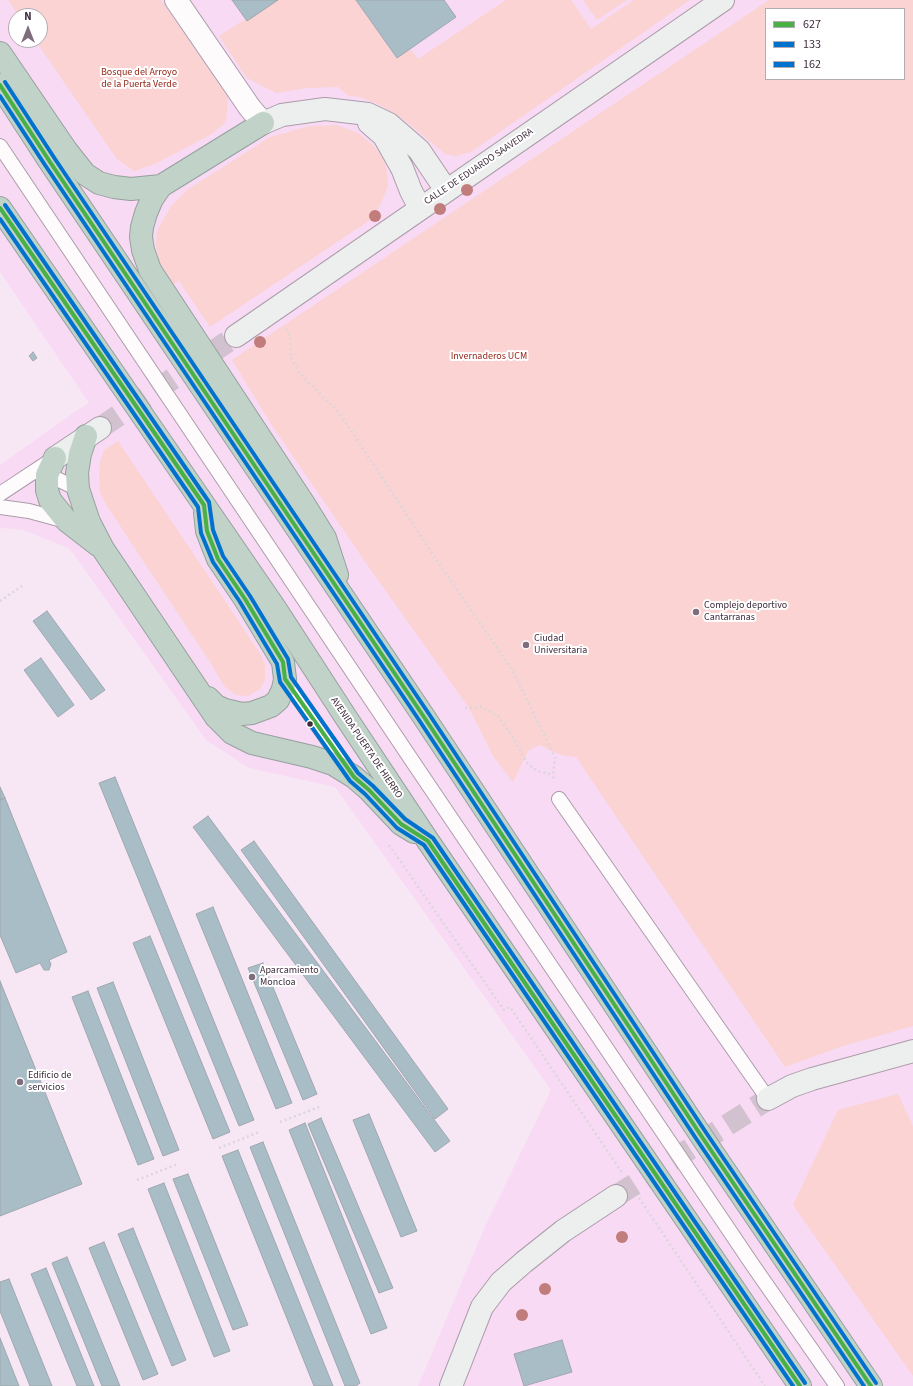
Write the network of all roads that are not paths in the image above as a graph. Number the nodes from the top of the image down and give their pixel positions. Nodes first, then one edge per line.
1 (176, 0) edge
2 (723, 0) edge
3 (0, 53) edge
4 (0, 85) edge
5 (349, 111) junction
6 (263, 123) junction
7 (0, 146) edge
8 (161, 186) junction
9 (446, 190) junction
10 (0, 208) edge
11 (420, 208) junction
12 (236, 336) tunnel mouth
13 (93, 432) joint
14 (45, 469) junction
15 (78, 489) junction
16 (0, 494) edge
17 (204, 504) junction
18 (0, 507) edge
19 (67, 521) junction
20 (103, 549) junction
21 (345, 601) junction
22 (285, 679) junction
23 (196, 688) junction
24 (354, 777) junction
25 (559, 799) road end
26 (428, 841) junction
27 (913, 1051) edge
28 (768, 1098) joint
29 (627, 1196) tunnel mouth
30 (451, 1386) edge
31 (800, 1386) edge
32 (837, 1386) edge
33 (871, 1386) edge

1 - 6 street
2 - 9 street, CALLE DE EDUARDO SAAVEDRA
3 - 8 highway
4 - 21 highway
5 - 6 street
5 - 9 street
5 - 11 street
6 - 8 highway
7 - 32 lane
8 - 21 highway
9 - 11 street, CALLE DE EDUARDO SAAVEDRA
10 - 17 highway, AVENIDA PUERTA DE HIERRO
11 - 12 street, CALLE DE EDUARDO SAAVEDRA
13 - 14 street
13 - 15 highway
14 - 15 lane
14 - 16 lane
14 - 19 highway
15 - 20 highway
17 - 22 highway
17 - 26 highway, AVENIDA PUERTA DE HIERRO
18 - 19 lane
19 - 20 highway
20 - 23 highway
21 - 33 highway
22 - 23 highway
22 - 24 lane
23 - 24 highway
24 - 26 highway
25 - 28 lane
26 - 31 highway, AVENIDA PUERTA DE HIERRO
27 - 28 street
29 - 30 street

